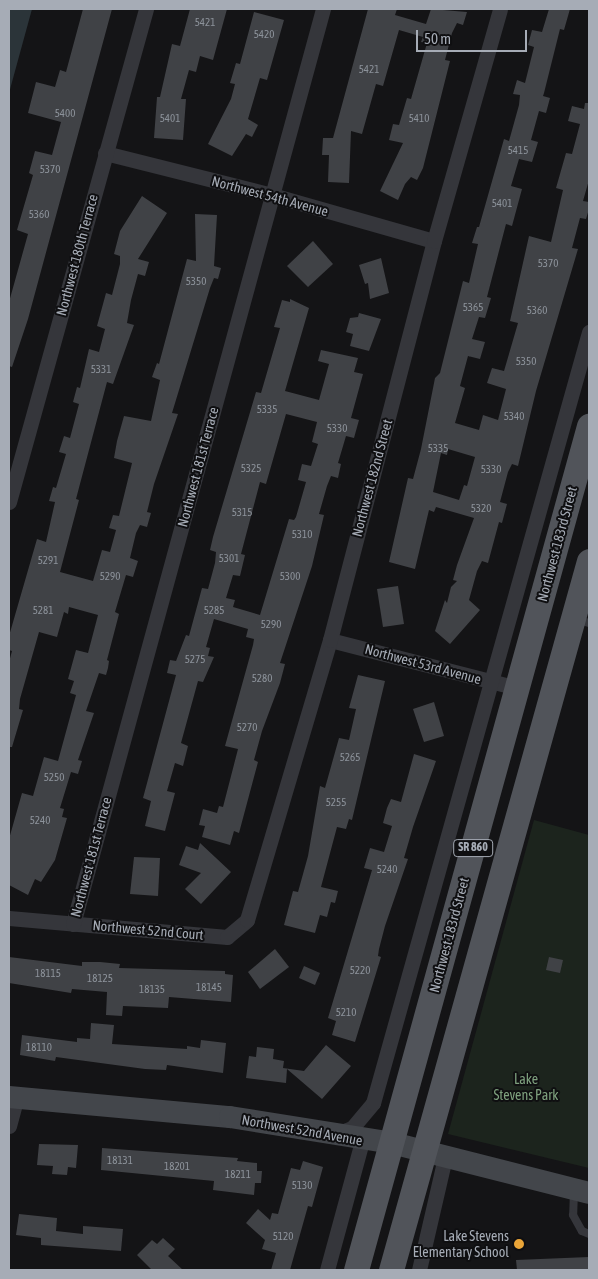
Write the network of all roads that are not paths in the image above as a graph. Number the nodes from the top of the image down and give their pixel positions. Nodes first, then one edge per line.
1 (146, 9) edge
2 (323, 9) edge
3 (500, 9) edge
4 (105, 153) junction
5 (272, 195) junction
6 (434, 242) junction
7 (589, 332) edge
8 (589, 426) edge
9 (9, 502) edge
10 (589, 561) edge
11 (581, 620) edge
12 (330, 640) junction
13 (493, 682) junction
14 (517, 688) junction
15 (9, 918) edge
16 (72, 924) junction
17 (227, 937) joint
18 (12, 1098) edge
19 (9, 1126) edge
20 (334, 1136) junction
21 (362, 1141) junction
22 (392, 1143) junction
23 (434, 1155) junction
24 (582, 1191) edge
25 (589, 1234) edge
26 (326, 1270) edge
27 (356, 1270) edge
28 (391, 1270) edge
29 (418, 1270) edge

1 - 4 street, Northwest 180th Terrace
2 - 5 street, Northwest 181st Terrace
3 - 6 street, Northwest 182nd Street
4 - 5 street, Northwest 54th Avenue
4 - 9 street, Northwest 180th Terrace
5 - 6 street, Northwest 54th Avenue
5 - 16 street, Northwest 181st Terrace
6 - 12 street, Northwest 182nd Street
7 - 13 street
8 - 14 main road, Northwest 183rd Street / SR 860
10 - 11 main road, SR 860
11 - 23 main road, SR 860
12 - 13 street, Northwest 53rd Avenue
12 - 17 street, Northwest 182nd Street
13 - 14 street, Northwest 53rd Avenue
13 - 20 street
14 - 22 main road, Northwest 183rd Street / SR 860
15 - 16 street, Northwest 52nd Court
16 - 17 street, Northwest 52nd Court
18 - 19 street
18 - 20 street, Northwest 52nd Avenue
20 - 21 street, Northwest 52nd Avenue
21 - 22 street, Northwest 52nd Avenue
21 - 26 street
22 - 23 street, Northwest 52nd Avenue
22 - 27 main road, Northwest 183rd Street / SR 860
23 - 24 street, Northwest 52nd Avenue
23 - 28 main road, SR 860
23 - 29 street
24 - 25 lane

